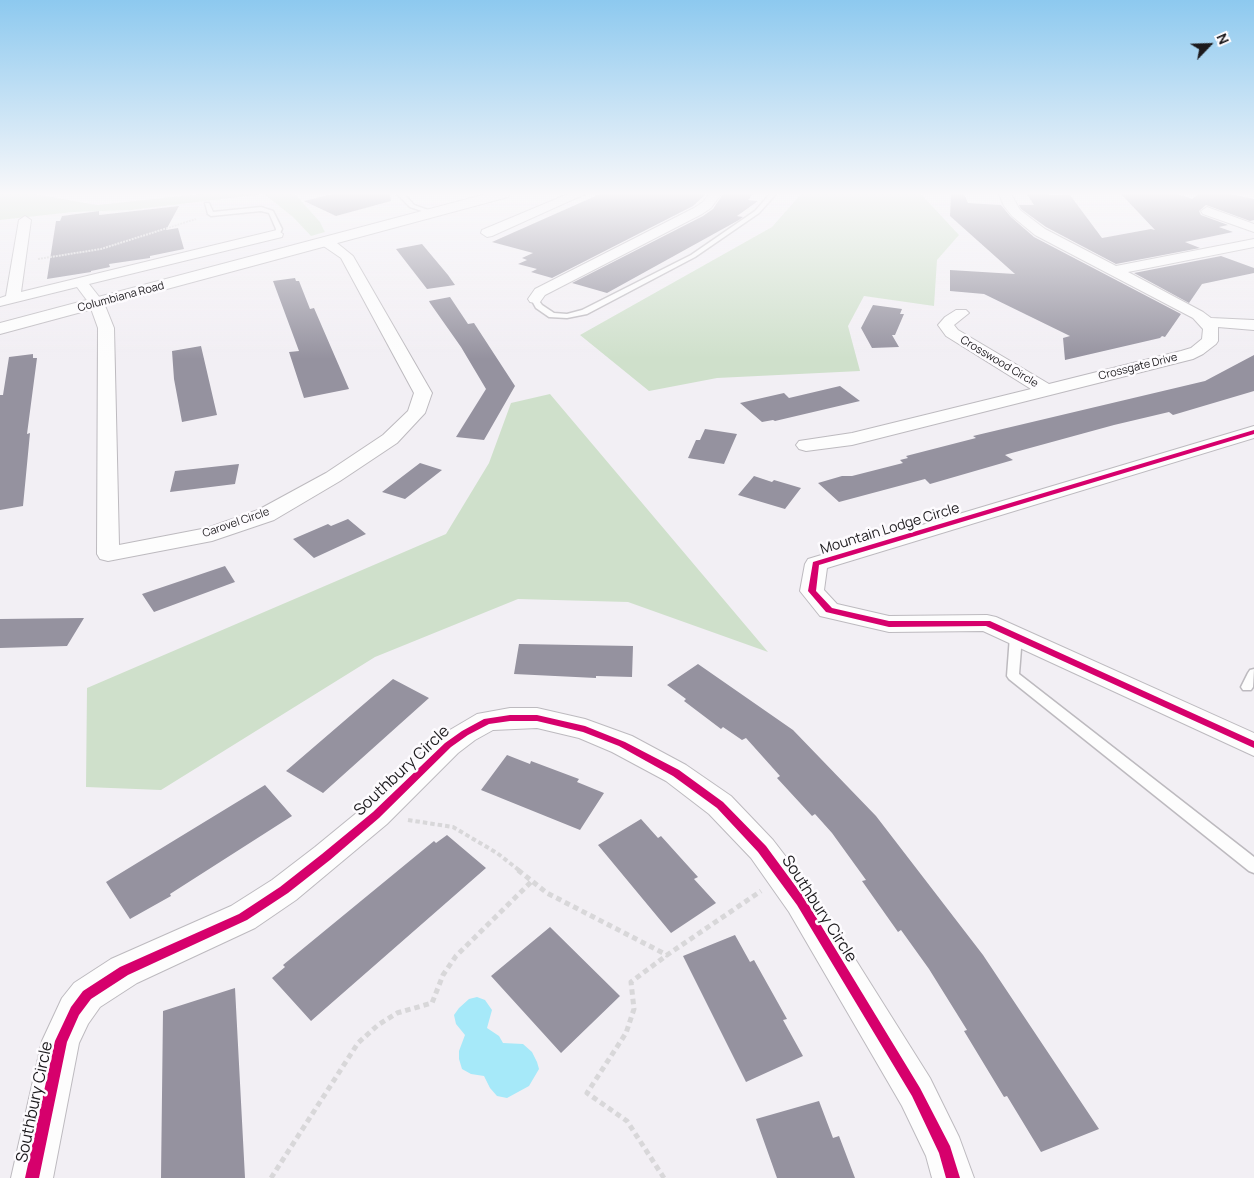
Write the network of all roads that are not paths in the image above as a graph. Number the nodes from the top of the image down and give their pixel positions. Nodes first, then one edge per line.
1 (20, 249) edge
2 (216, 249) edge
3 (301, 249) edge
4 (336, 249) edge
5 (624, 249) edge
6 (703, 249) edge
7 (1072, 249) edge
8 (1224, 249) edge
9 (18, 263) junction
10 (0, 267) edge
11 (1114, 271) junction
12 (80, 282) junction
13 (535, 299) joint
14 (7, 300) edge
15 (96, 304) junction
16 (961, 313) dead end
17 (1207, 322) junction
18 (1254, 325) edge
19 (0, 328) edge
20 (1046, 390) junction
21 (1254, 432) edge
22 (806, 445) dead end
23 (1016, 636) junction
24 (1254, 673) edge
25 (1247, 687) dead end
26 (1254, 746) edge
27 (1254, 866) edge
28 (32, 1178) edge
29 (953, 1178) edge

1 - 9 street
2 - 12 street
3 - 15 main road, Columbiana Road
4 - 15 street, Carovel Circle
5 - 13 street
6 - 13 lane
7 - 11 street
8 - 11 street
9 - 10 street
9 - 14 street
11 - 17 street
12 - 14 street
12 - 15 street
15 - 19 main road, Columbiana Road
16 - 20 street, Crosswood Circle
17 - 18 street
17 - 20 street, Crossgate Drive
20 - 22 street, Crossgate Drive
21 - 23 street, Mountain Lodge Circle
23 - 26 street, Mountain Lodge Circle
23 - 27 lane
24 - 25 lane
28 - 29 street, Southbury Circle

